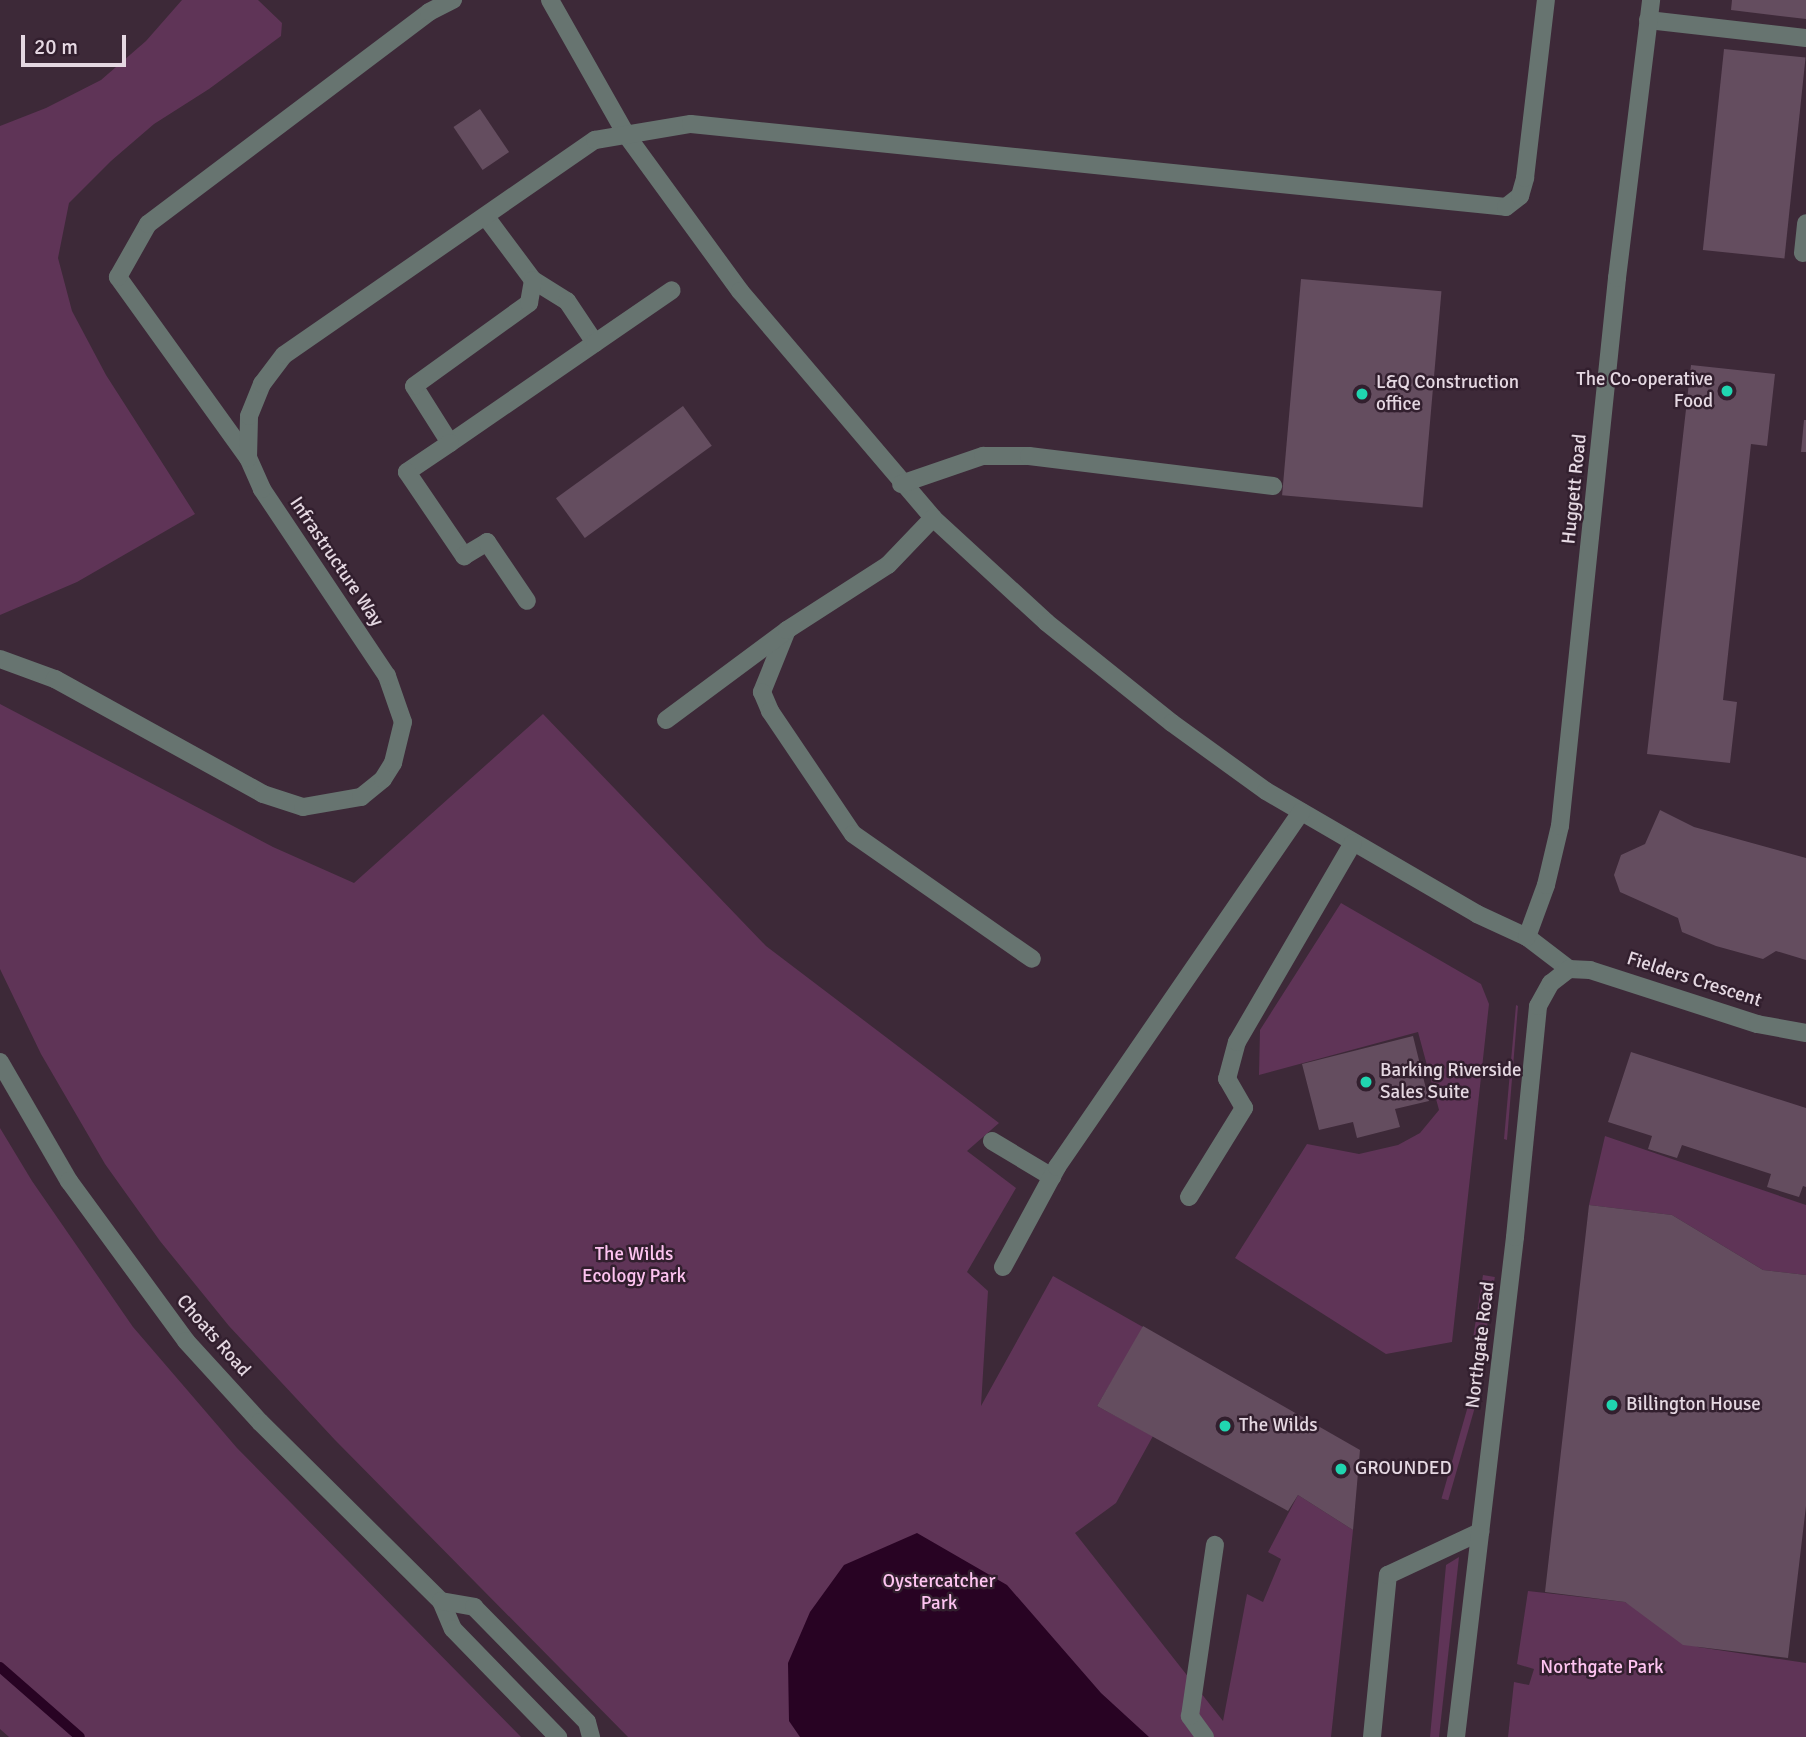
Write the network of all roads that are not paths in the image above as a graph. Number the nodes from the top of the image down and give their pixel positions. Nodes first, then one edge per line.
1 (453, 0) edge
2 (550, 0) edge
3 (1546, 0) edge
4 (1651, 0) edge
5 (1648, 20) junction
6 (1806, 38) edge
7 (627, 136) junction
8 (486, 217) junction
9 (1806, 222) edge
10 (1803, 253) dead end
11 (533, 280) junction
12 (671, 290) dead end
13 (595, 343) junction
14 (450, 443) junction
15 (248, 458) junction
16 (901, 484) junction
17 (1273, 486) dead end
18 (933, 518) junction
19 (527, 601) dead end
20 (787, 630) junction
21 (0, 659) edge
22 (666, 720) dead end
23 (1301, 812) junction
24 (1353, 843) junction
25 (1527, 937) junction
26 (1032, 959) dead end
27 (1569, 969) junction
28 (1806, 1033) edge
29 (0, 1062) edge
30 (992, 1141) dead end
31 (1052, 1177) junction
32 (1189, 1197) dead end
33 (1003, 1267) dead end
34 (1480, 1532) junction
35 (1215, 1545) dead end
36 (441, 1601) junction
37 (558, 1737) edge
38 (591, 1737) edge
39 (1205, 1737) edge
40 (1373, 1737) edge
41 (1456, 1737) edge

1 - 15 street
2 - 7 street
3 - 7 street, Infrastructure Way
4 - 5 street, Huggett Road
5 - 6 street
5 - 25 street, Huggett Road
7 - 8 street, Infrastructure Way
7 - 16 street
8 - 11 street
8 - 15 street, Infrastructure Way
9 - 10 street
11 - 13 street
11 - 14 street
12 - 13 street
13 - 14 street
14 - 19 street
15 - 21 street, Infrastructure Way
16 - 17 street
16 - 18 street
18 - 20 street
18 - 23 street
20 - 22 street
20 - 26 street
23 - 24 street
23 - 31 street
24 - 25 street
24 - 32 street
25 - 27 street
27 - 28 street, Fielders Crescent
27 - 34 street, Northgate Road
29 - 36 street, Choats Road
30 - 31 street
31 - 33 street
34 - 40 street
34 - 41 street, Northgate Road
35 - 39 street
36 - 37 street, Choats Road
36 - 38 street

